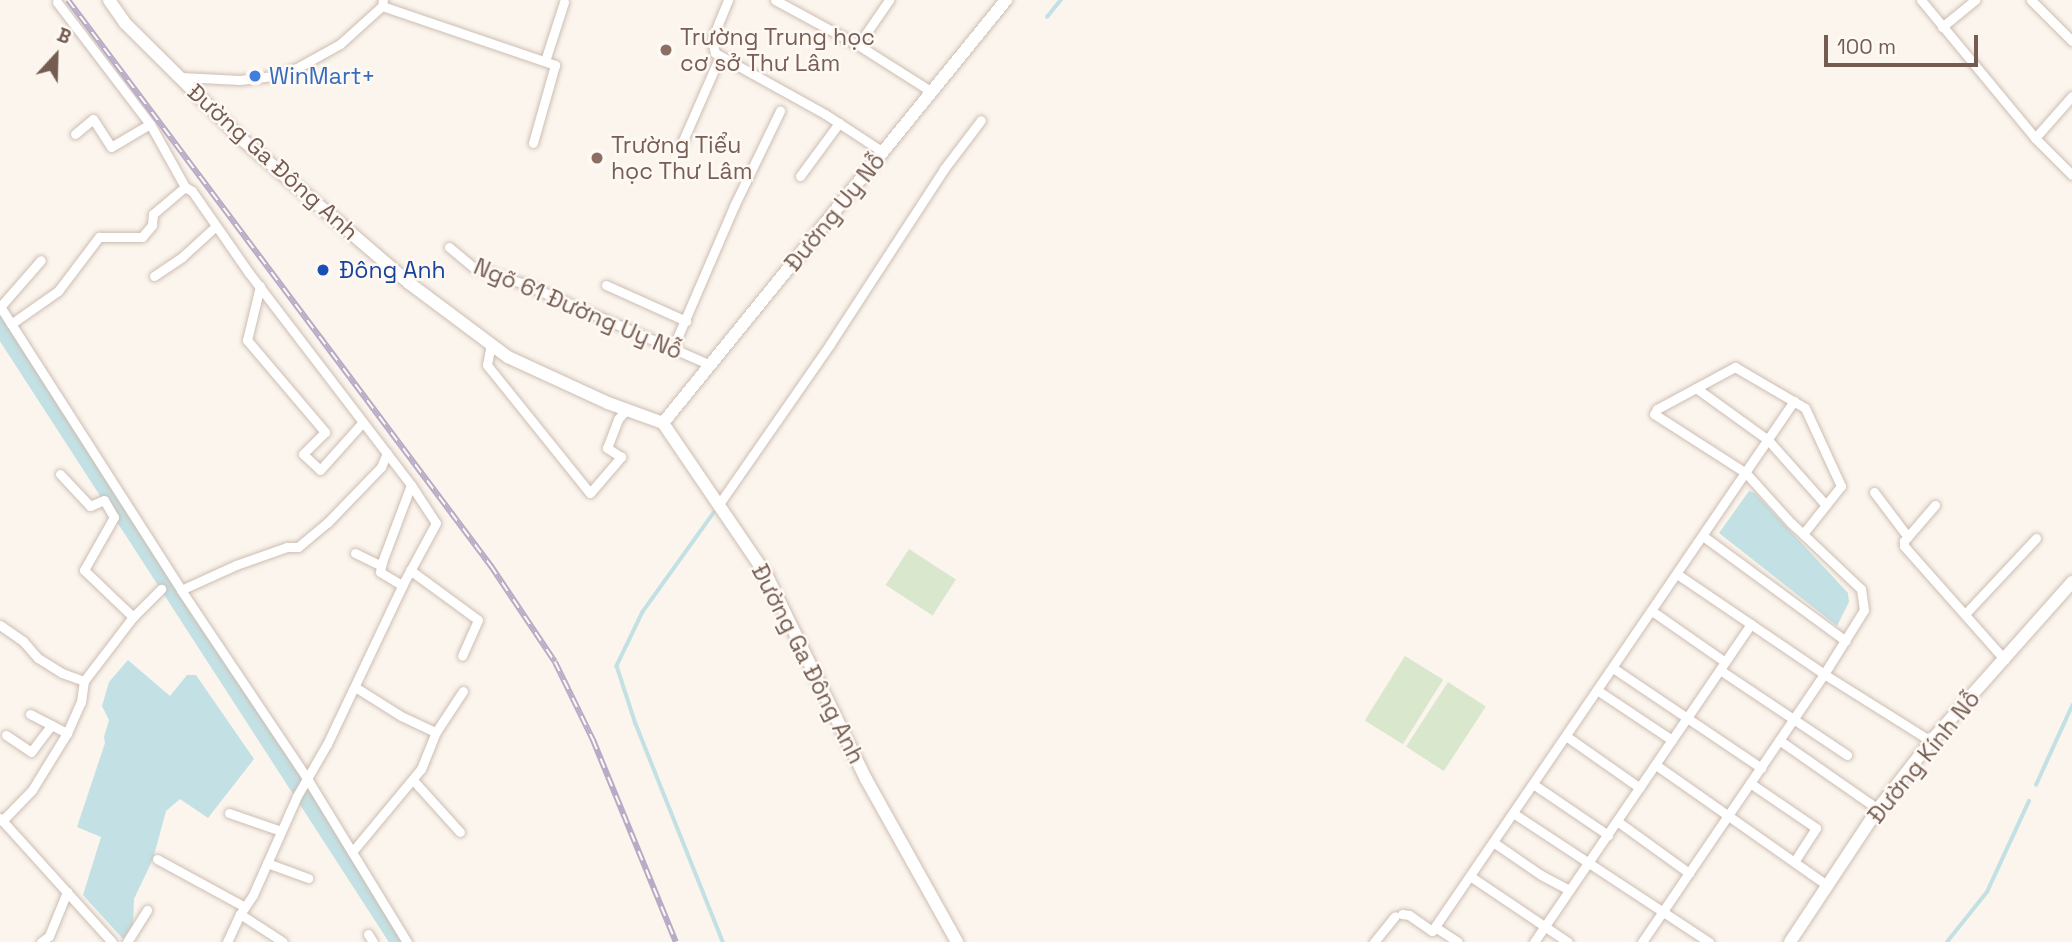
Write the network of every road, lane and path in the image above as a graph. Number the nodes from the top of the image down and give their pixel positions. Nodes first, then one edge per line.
1 (109, 0) edge
2 (728, 0) edge
3 (775, 0) edge
4 (888, 0) edge
5 (1006, 0) edge
6 (1921, 0) edge
7 (1975, 0) edge
8 (2031, 0) edge
9 (57, 2) edge
10 (564, 2) edge
11 (382, 3) edge
12 (1942, 27) junction
13 (2072, 41) edge
14 (858, 45) junction
15 (720, 56) junction
16 (545, 61) junction
17 (181, 78) junction
18 (932, 92) junction
19 (2072, 96) edge
20 (780, 111) dead end
21 (981, 120) dead end
22 (839, 123) junction
23 (150, 124) junction
24 (75, 134) dead end
25 (2035, 138) junction
26 (533, 143) dead end
27 (681, 145) dead end
28 (883, 152) junction
29 (2072, 175) edge
30 (800, 176) dead end
31 (185, 187) junction
32 (216, 226) junction
33 (449, 247) dead end
34 (41, 260) dead end
35 (154, 276) dead end
36 (606, 285) dead end
37 (260, 286) junction
38 (1, 307) edge
39 (686, 321) junction
40 (11, 324) junction
41 (491, 344) junction
42 (672, 350) junction
43 (711, 365) junction
44 (1696, 388) junction
45 (1794, 401) junction
46 (626, 410) junction
47 (363, 422) junction
48 (663, 424) junction
49 (1768, 440) junction
50 (387, 453) junction
51 (1746, 473) junction
52 (60, 474) dead end
53 (411, 485) junction
54 (1874, 492) dead end
55 (719, 504) junction
56 (1826, 505) junction
57 (1935, 505) dead end
58 (1803, 534) junction
59 (1703, 536) junction
60 (1908, 537) junction
61 (2036, 538) dead end
62 (355, 553) dead end
63 (382, 562) junction
64 (410, 570) junction
65 (1677, 574) junction
66 (2072, 582) edge
67 (402, 585) junction
68 (161, 589) dead end
69 (181, 590) junction
70 (1652, 611) junction
71 (1965, 614) junction
72 (133, 617) junction
73 (1751, 624) junction
74 (0, 625) edge
75 (1846, 641) junction
76 (462, 656) dead end
77 (2005, 660) junction
78 (1723, 666) junction
79 (1613, 668) junction
80 (1824, 674) junction
81 (84, 681) junction
82 (355, 687) junction
83 (1597, 690) junction
84 (463, 691) dead end
85 (30, 714) dead end
86 (1687, 718) junction
87 (1793, 720) junction
88 (51, 725) junction
89 (436, 732) junction
90 (66, 733) junction
91 (6, 735) dead end
92 (1566, 736) junction
93 (1672, 740) junction
94 (1779, 740) junction
95 (1931, 741) junction
96 (1847, 755) dead end
97 (1656, 765) junction
98 (1760, 768) junction
99 (413, 780) junction
100 (308, 782) junction
101 (1750, 783) junction
102 (1533, 784) junction
103 (1640, 788) junction
104 (1878, 809) junction
105 (229, 813) dead end
106 (1513, 813) junction
107 (1728, 816) junction
108 (1, 819) edge
109 (1617, 821) junction
110 (281, 831) junction
111 (460, 832) dead end
112 (1608, 835) junction
113 (1493, 842) junction
114 (352, 852) junction
115 (157, 859) dead end
116 (1794, 862) junction
117 (267, 863) junction
118 (1588, 863) junction
119 (1689, 873) junction
120 (1470, 876) junction
121 (308, 878) dead end
122 (1828, 886) junction
123 (1570, 890) junction
124 (67, 892) junction
125 (147, 910) dead end
126 (242, 910) junction
127 (1662, 912) junction
128 (1545, 926) junction
129 (1435, 927) junction
130 (41, 942) edge
131 (112, 942) edge
132 (127, 942) edge
133 (227, 942) edge
134 (284, 942) edge
135 (407, 942) edge
136 (957, 942) edge
137 (1374, 942) edge
138 (1458, 942) edge
139 (1534, 942) edge
140 (1568, 942) edge
141 (1642, 942) edge
142 (1709, 942) edge
143 (1790, 942) edge

1 - 17 street, Đường Ga Đông Anh
2 - 15 street
3 - 14 street
4 - 14 street
5 - 18 street, Đường Uy Nỗ
6 - 12 street
7 - 12 street
8 - 13 street
9 - 23 street
10 - 16 street
11 - 16 street
11 - 17 street
12 - 25 street
14 - 18 street
15 - 22 street
15 - 27 street
16 - 26 street
17 - 41 street, Đường Ga Đông Anh
18 - 28 street, Đường Uy Nỗ
19 - 25 street
20 - 39 street
21 - 55 street
22 - 28 street
22 - 30 street
23 - 24 street
23 - 31 street
25 - 29 street
28 - 43 street, Đường Uy Nỗ
31 - 32 street
31 - 40 street
32 - 35 street
32 - 37 street
33 - 42 street, Ngõ 61 Đường Uy Nỗ
34 - 38 street
36 - 39 street
37 - 47 street
37 - 47 street
38 - 40 street
39 - 42 street
40 - 69 street
41 - 46 street, Đường Ga Đông Anh
41 - 46 street
42 - 43 street, Ngõ 61 Đường Uy Nỗ
43 - 48 street, Đường Uy Nỗ
44 - 45 street
44 - 49 street
44 - 51 street
45 - 49 street
45 - 56 street
46 - 48 street, Đường Ga Đông Anh
47 - 50 street
48 - 55 street, Đường Ga Đông Anh
49 - 51 street
49 - 56 street
50 - 53 street
50 - 69 street
51 - 58 street
51 - 59 street
52 - 72 street
53 - 63 street
53 - 64 street
54 - 60 street
55 - 136 street, Đường Ga Đông Anh
56 - 58 street
57 - 60 street
58 - 75 street
59 - 65 street
59 - 75 street
60 - 71 street
61 - 71 street
62 - 63 street
63 - 67 street
64 - 67 street
64 - 76 street
65 - 70 street
65 - 73 street
66 - 77 street, Đường Kính Nỗ
67 - 82 street
68 - 72 street
69 - 100 street
70 - 78 street
70 - 79 street
71 - 77 street
72 - 81 street
73 - 78 street
73 - 80 street
74 - 81 street
75 - 80 street
77 - 95 street, Đường Kính Nỗ
78 - 86 street
78 - 87 street
79 - 83 street
79 - 86 street
80 - 87 street
80 - 95 street
81 - 90 street
82 - 89 street
82 - 100 street
83 - 92 street
83 - 93 street
84 - 89 street
85 - 88 street
86 - 93 street
86 - 98 street
87 - 94 street
87 - 96 street
88 - 90 street
88 - 91 street
89 - 99 street
90 - 108 street
92 - 102 street
92 - 103 street
93 - 97 street
94 - 98 street
94 - 104 street
95 - 104 street, Đường Kính Nỗ
97 - 103 street
97 - 107 street
98 - 101 street
99 - 111 street
99 - 114 street
100 - 110 street
100 - 114 street
101 - 107 street
101 - 116 street
102 - 106 street
102 - 112 street
103 - 109 street
104 - 122 street, Đường Kính Nỗ
105 - 110 street
106 - 113 street
106 - 118 street
107 - 116 street
107 - 119 street
108 - 124 street
109 - 112 street
109 - 119 street
110 - 117 street
112 - 118 street
113 - 120 street
113 - 123 street
114 - 135 street
115 - 126 street
116 - 122 street
117 - 121 street
117 - 126 street
118 - 123 street
118 - 127 street
119 - 127 street
120 - 128 street
120 - 129 street
122 - 143 street, Đường Kính Nỗ
123 - 128 street
124 - 130 street
124 - 131 street
125 - 132 street
126 - 133 street
126 - 134 street
127 - 141 street
127 - 142 street
128 - 139 street
128 - 140 street
129 - 137 street
129 - 138 street

